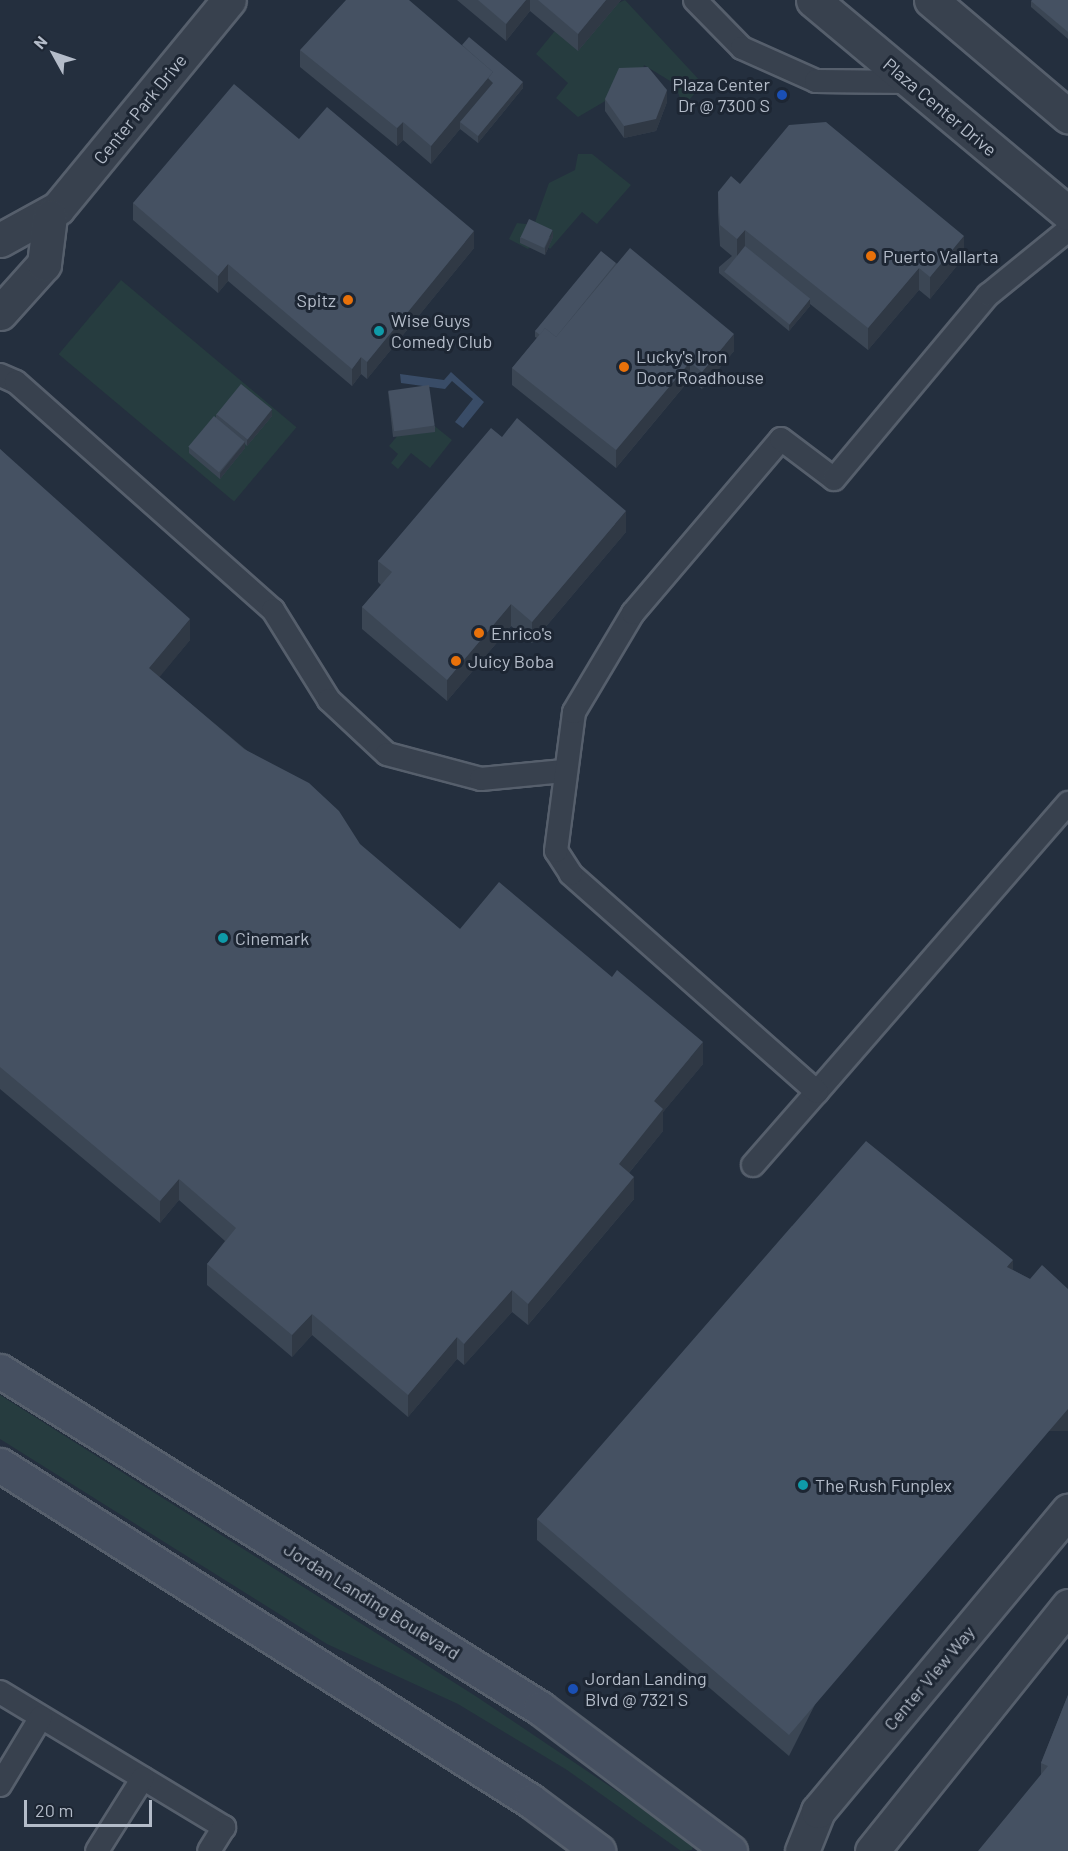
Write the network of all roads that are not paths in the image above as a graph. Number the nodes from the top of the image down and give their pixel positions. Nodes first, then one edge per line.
1 (229, 0) edge
2 (695, 0) edge
3 (813, 0) edge
4 (931, 0) edge
5 (910, 82) junction
6 (1068, 116) edge
7 (1068, 213) edge
8 (50, 216) junction
9 (1068, 230) edge
10 (0, 240) edge
11 (0, 313) edge
12 (0, 375) edge
13 (564, 771) junction
14 (1068, 802) edge
15 (817, 1092) junction
16 (753, 1165) dead end
17 (0, 1371) edge
18 (0, 1464) edge
19 (1068, 1511) edge
20 (1068, 1606) edge
21 (0, 1692) edge
22 (41, 1717) junction
23 (142, 1778) junction
24 (0, 1785) edge
25 (97, 1851) edge
26 (209, 1851) edge
27 (598, 1851) edge
28 (730, 1851) edge
29 (802, 1851) edge
30 (872, 1851) edge

1 - 8 street, Center Park Drive
2 - 5 lane
3 - 5 street, Plaza Center Drive
4 - 6 street
5 - 7 street, Plaza Center Drive
8 - 10 street, Center Park Drive
8 - 11 street
9 - 13 lane
12 - 13 lane
13 - 15 lane
14 - 15 lane
15 - 16 lane
17 - 28 main road, Jordan Landing Boulevard
18 - 27 main road
19 - 29 street, Center View Way
20 - 30 street
21 - 22 lane
22 - 23 lane
22 - 24 lane
23 - 25 lane
23 - 26 lane

